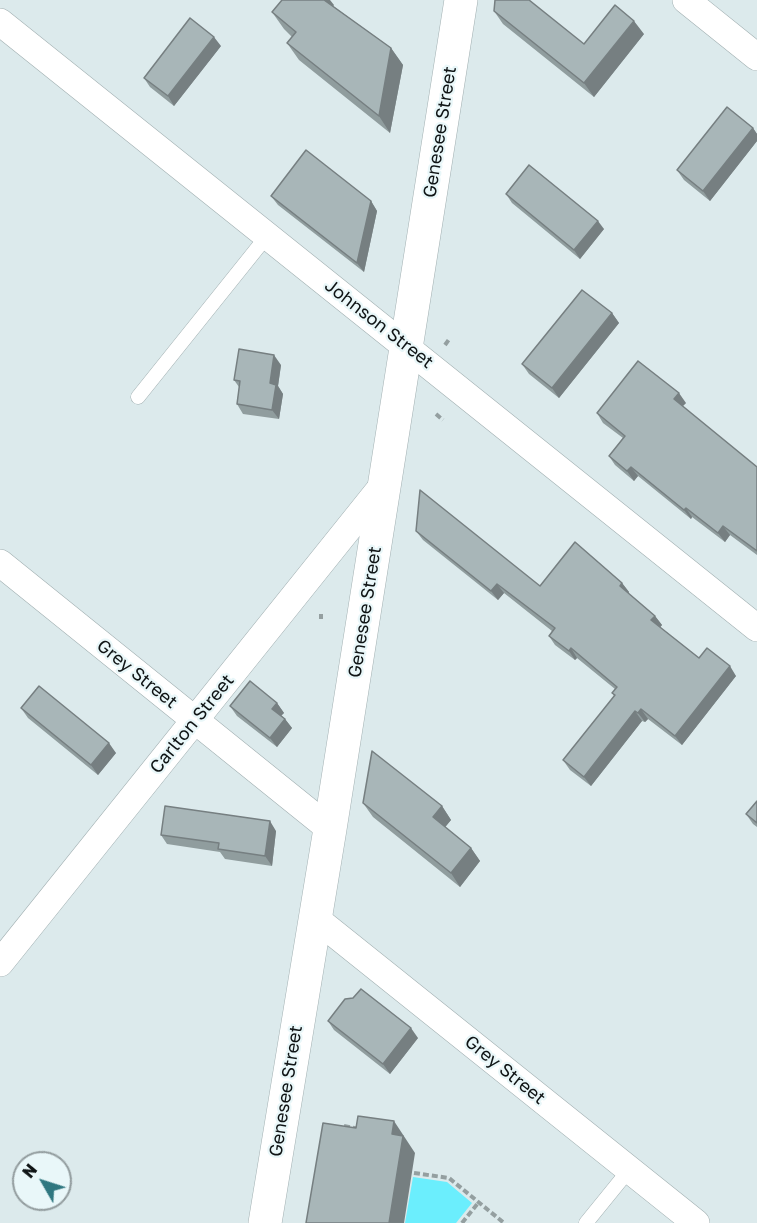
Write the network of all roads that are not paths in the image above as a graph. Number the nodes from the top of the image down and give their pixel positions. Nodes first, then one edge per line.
1 (461, 0) edge
2 (686, 0) edge
3 (0, 22) edge
4 (757, 57) edge
5 (267, 236) junction
6 (407, 346) junction
7 (138, 397) dead end
8 (384, 484) junction
9 (0, 563) edge
10 (757, 628) edge
11 (195, 720) junction
12 (330, 829) junction
13 (315, 918) junction
14 (0, 963) edge
15 (629, 1170) junction
16 (265, 1223) edge
17 (586, 1223) edge
18 (696, 1223) edge

1 - 6 main road, Genesee Street
2 - 4 street
3 - 5 street, Johnson Street
5 - 6 street, Johnson Street
5 - 7 lane
6 - 8 main road, Genesee Street
6 - 10 street, Johnson Street
8 - 11 street, Carlton Street
8 - 12 main road, Genesee Street
9 - 11 street, Grey Street
11 - 12 street, Grey Street
11 - 14 street, Carlton Street
12 - 13 main road, Genesee Street
13 - 15 street, Grey Street
13 - 16 main road, Genesee Street
15 - 17 lane
15 - 18 street, Grey Street

